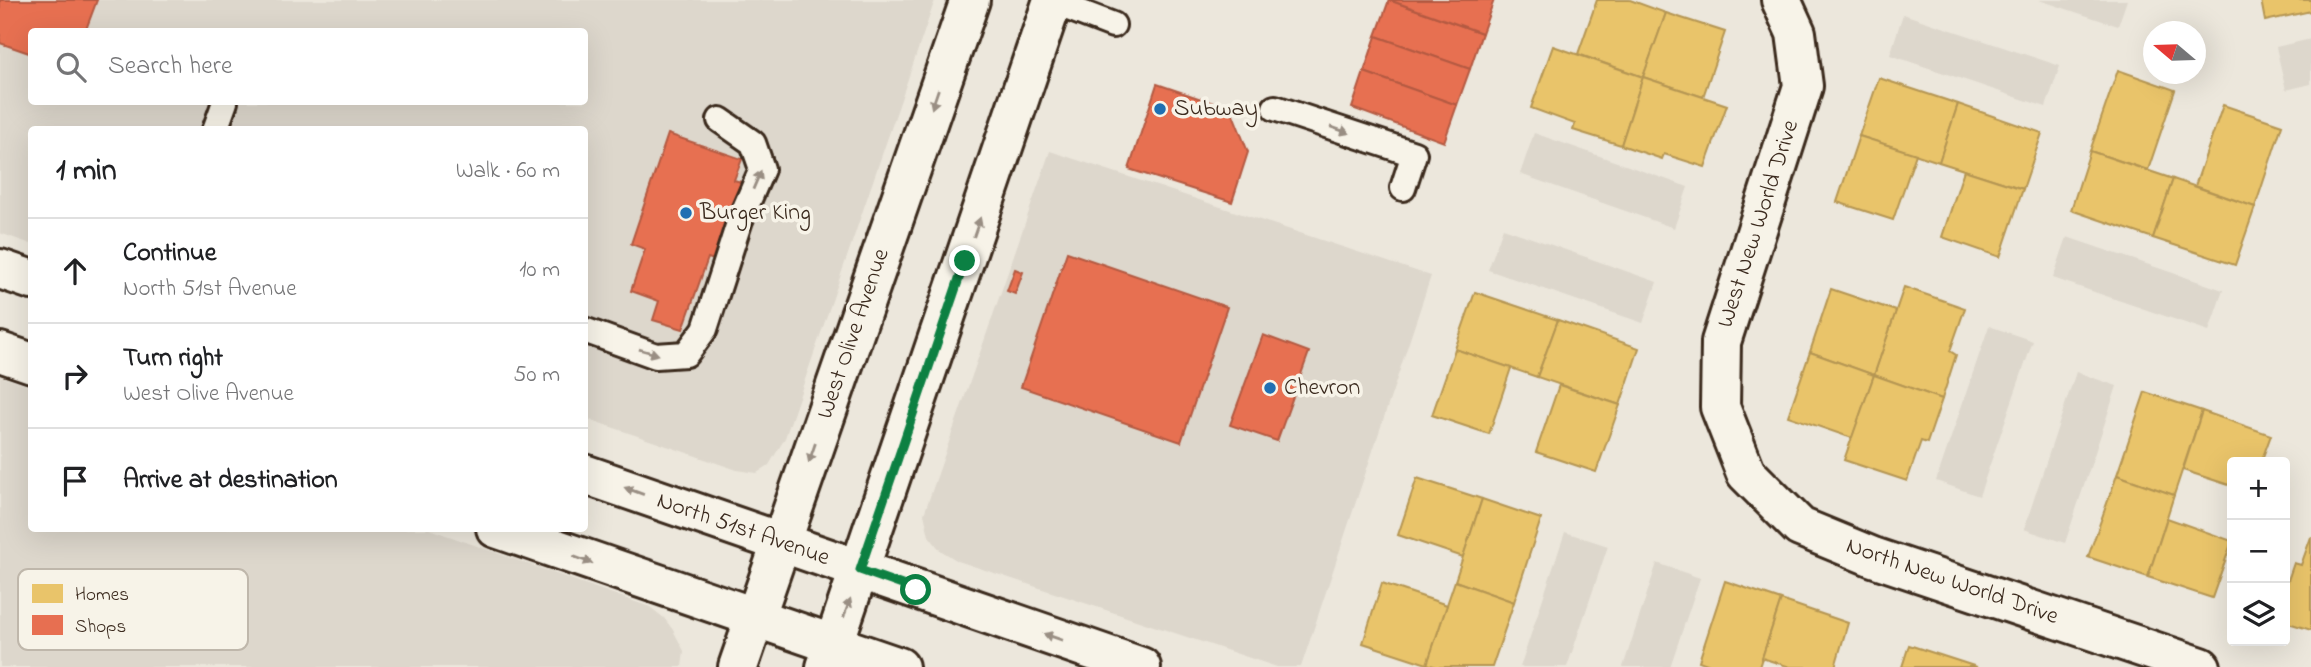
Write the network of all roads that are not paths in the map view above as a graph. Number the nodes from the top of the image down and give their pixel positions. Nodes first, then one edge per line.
1 (970, 0) edge
2 (1781, 0) edge
3 (1053, 1) edge
4 (1113, 25) dead end
5 (224, 105) edge
6 (1276, 108) dead end
7 (720, 120) dead end
8 (216, 126) edge
9 (1403, 188) dead end
10 (0, 269) edge
11 (28, 279) edge
12 (588, 331) edge
13 (0, 352) edge
14 (28, 362) edge
15 (1737, 450) joint
16 (588, 475) edge
17 (507, 532) edge
18 (781, 543) junction
19 (860, 570) junction
20 (755, 620) junction
21 (830, 657) edge
22 (738, 667) edge
23 (899, 667) edge
24 (1141, 667) edge
25 (2201, 667) edge

1 -> 18 main road, West Olive Avenue
2 - 15 main road, West New World Drive
3 - 4 lane
19 -> 3 main road
5 - 8 lane
6 -> 9 lane
12 -> 7 lane
10 - 11 main road
13 - 14 main road
15 - 25 main road, North New World Drive
18 -> 16 main road, North 51st Avenue
17 -> 20 main road
18 - 19 main road, North 51st Avenue
18 - 20 main road, West Olive Avenue
21 -> 19 main road
24 -> 19 main road, North 51st Avenue
20 - 21 main road
20 - 22 main road, West Olive Avenue
21 - 23 main road

